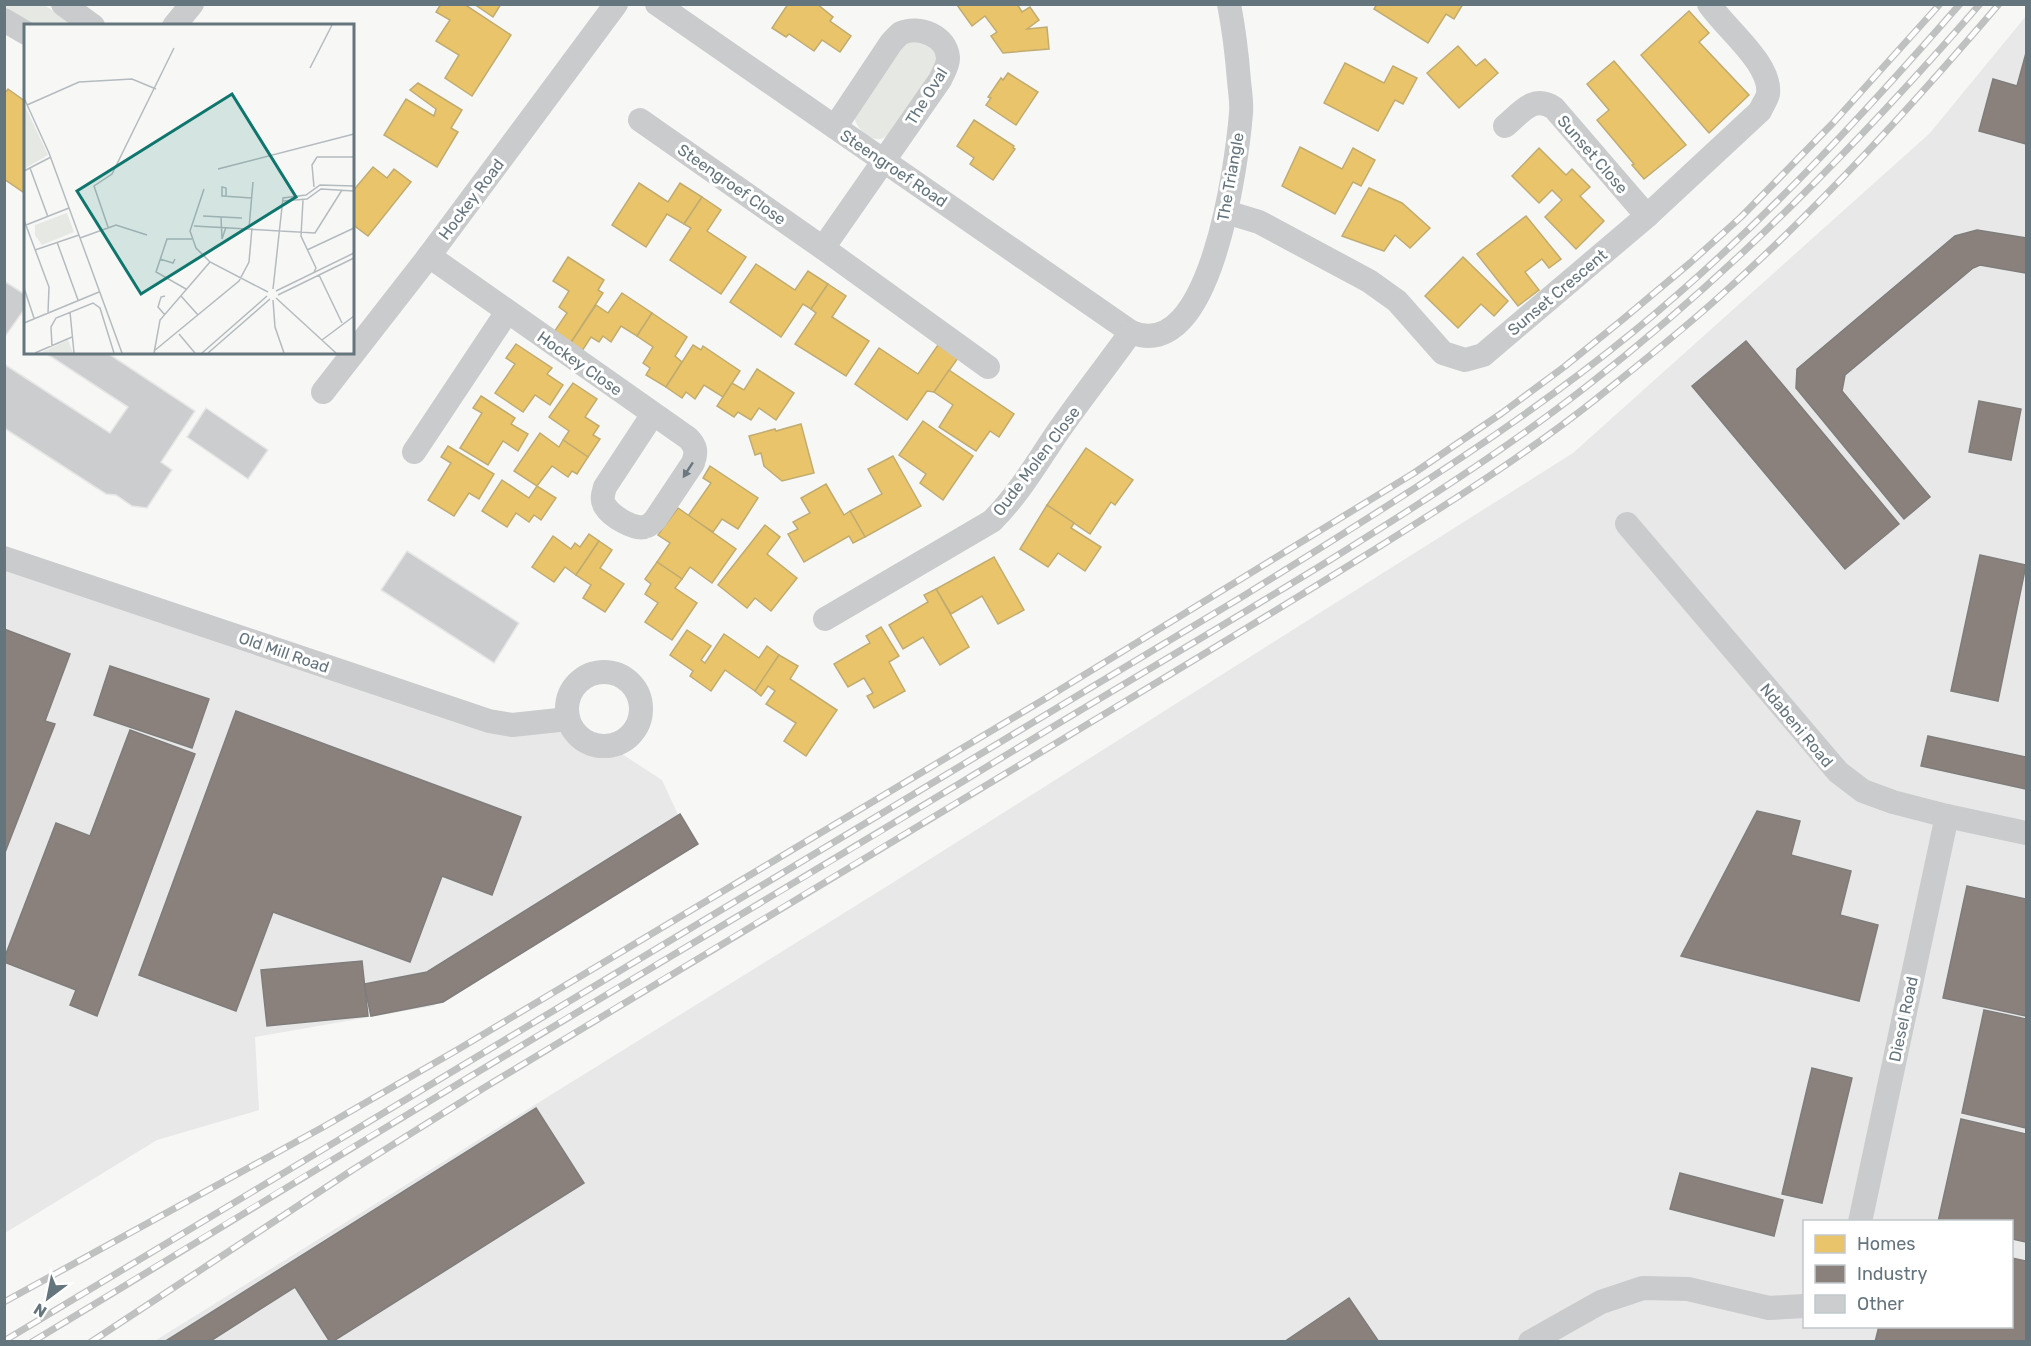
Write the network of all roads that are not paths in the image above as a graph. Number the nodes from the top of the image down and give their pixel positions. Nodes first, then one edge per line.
1 (63, 4) edge
2 (192, 4) edge
3 (616, 4) edge
4 (657, 4) edge
5 (1229, 4) edge
6 (1709, 4) edge
7 (4, 20) edge
8 (90, 24) edge
9 (176, 24) edge
10 (24, 32) edge
11 (640, 120) dead end
12 (1505, 126) dead end
13 (835, 127) junction
14 (884, 160) junction
15 (1226, 212) junction
16 (1647, 216) junction
17 (823, 248) junction
18 (429, 256) junction
19 (507, 312) junction
20 (1131, 332) junction
21 (354, 352) edge
22 (353, 354) edge
23 (988, 367) dead end
24 (323, 392) dead end
25 (653, 414) junction
26 (414, 452) dead end
27 (1627, 524) dead end
28 (4, 558) edge
29 (825, 619) dead end
30 (568, 719) dead end
31 (1947, 816) junction
32 (2026, 832) edge
33 (1860, 1220) edge
34 (1803, 1306) edge
35 (1530, 1341) edge

1 - 8 street
2 - 9 street
3 - 18 street, Hockey Road
4 - 13 street, Steengroef Road
5 - 15 street, The Triangle
6 - 16 street, Sunset Crescent
7 - 10 street
11 - 17 street, Steengroef Close
12 - 16 street, Sunset Close
13 - 14 street, Steengroef Road
13 - 14 street, The Oval
14 - 17 street
14 - 20 street, Steengroef Road
15 - 16 street, Sunset Crescent
15 - 20 street, The Triangle
17 - 23 street, Steengroef Close
18 - 19 street, Hockey Close
18 - 21 street, Hockey Road
19 - 25 street, Hockey Close
19 - 26 street
20 - 29 street, Oude Molen Close
22 - 24 street, Hockey Road
25 -> 25 street, Hockey Close
27 - 31 street, Ndabeni Road
28 - 30 street, Old Mill Road
31 - 32 street, Ndabeni Road
31 - 33 street, Diesel Road
34 - 35 street

